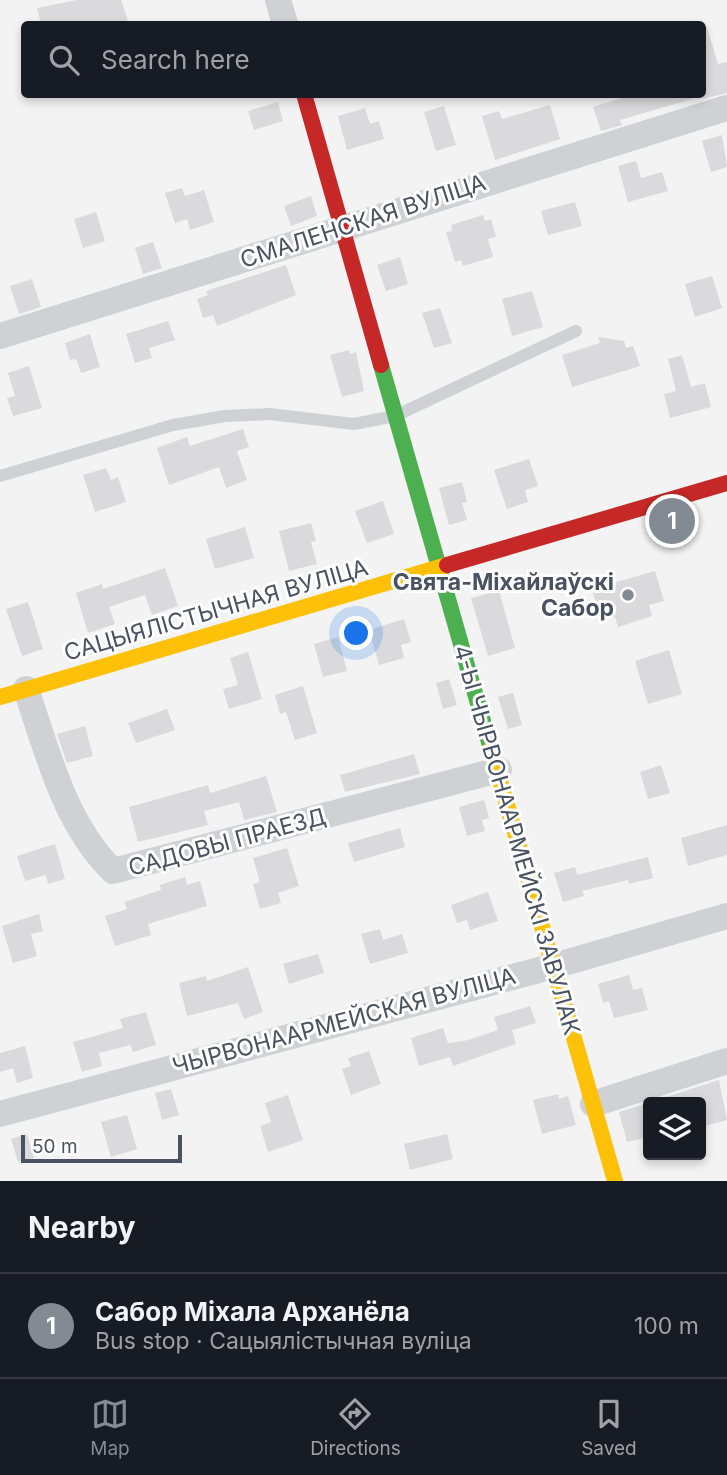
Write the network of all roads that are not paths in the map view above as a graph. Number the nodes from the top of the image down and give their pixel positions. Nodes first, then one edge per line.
1 (278, 0) edge
2 (284, 21) edge
3 (305, 98) edge
4 (727, 108) edge
5 (340, 227) junction
6 (576, 331) dead end
7 (0, 336) edge
8 (395, 416) junction
9 (0, 476) edge
10 (727, 483) edge
11 (439, 569) junction
12 (26, 689) junction
13 (0, 696) edge
14 (499, 771) junction
15 (727, 916) edge
16 (554, 966) junction
17 (727, 1061) edge
18 (593, 1104) junction
19 (0, 1114) edge
20 (615, 1181) edge

1 - 2 street
3 - 5 street, 4-Ы ЧЫРВОНААРМЕЙСКІ ЗАВУЛАК
4 - 5 street, СМАЛЕНСКАЯ ВУЛІЦА
5 - 7 street, СМАЛЕНСКАЯ ВУЛІЦА
5 - 8 street, 4-Ы ЧЫРВОНААРМЕЙСКІ ЗАВУЛАК
6 - 8 lane
8 - 9 lane
8 - 11 street, 4-Ы ЧЫРВОНААРМЕЙСКІ ЗАВУЛАК
10 - 11 street, САЦЫЯЛІСТЫЧНАЯ ВУЛІЦА
11 - 12 street, САЦЫЯЛІСТЫЧНАЯ ВУЛІЦА
11 - 14 street, 4-Ы ЧЫРВОНААРМЕЙСКІ ЗАВУЛАК
12 - 13 street, САЦЫЯЛІСТЫЧНАЯ ВУЛІЦА
12 - 14 street, САДОВЫ ПРАЕЗД
14 - 16 street, 4-Ы ЧЫРВОНААРМЕЙСКІ ЗАВУЛАК
15 - 16 street, ЧЫРВОНААРМЕЙСКАЯ ВУЛІЦА
16 - 18 street, 4-Ы ЧЫРВОНААРМЕЙСКІ ЗАВУЛАК
16 - 19 street, ЧЫРВОНААРМЕЙСКАЯ ВУЛІЦА
17 - 18 street
18 - 20 street, 4-Ы ЧЫРВОНААРМЕЙСКІ ЗАВУЛАК

